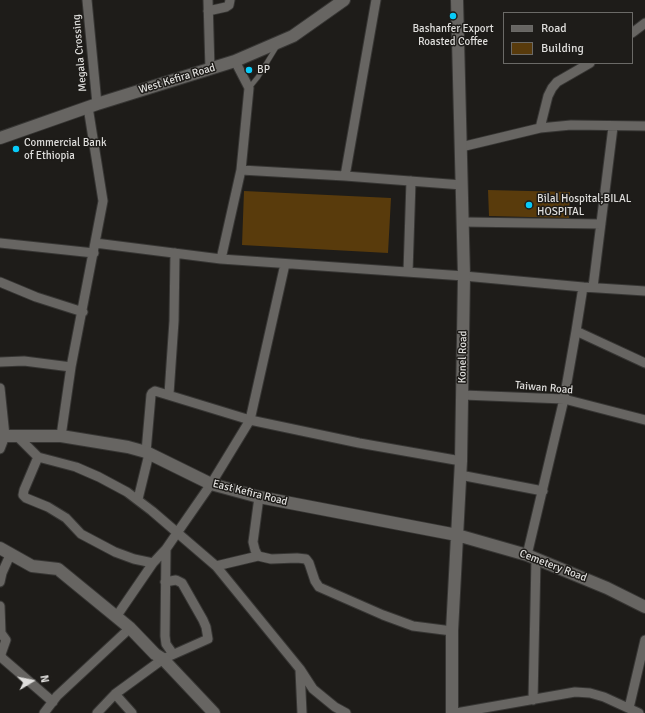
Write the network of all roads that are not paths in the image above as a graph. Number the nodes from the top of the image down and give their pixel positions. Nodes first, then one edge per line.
1 (87, 0) edge
2 (208, 0) edge
3 (230, 0) edge
4 (344, 0) edge
5 (376, 0) edge
6 (457, 0) edge
7 (208, 12) junction
8 (645, 23) edge
9 (633, 32) edge
10 (279, 43) junction
11 (235, 61) junction
12 (588, 64) edge
13 (210, 69) junction
14 (249, 88) junction
15 (93, 105) junction
16 (645, 126) edge
17 (613, 127) junction
18 (540, 128) junction
19 (0, 138) edge
20 (462, 147) junction
21 (241, 170) junction
22 (345, 176) junction
23 (411, 181) junction
24 (462, 185) junction
25 (463, 222) junction
26 (601, 224) junction
27 (0, 243) edge
28 (95, 248) junction
29 (175, 253) junction
30 (221, 259) junction
31 (285, 264) junction
32 (408, 272) junction
33 (464, 276) junction
34 (0, 282) edge
35 (583, 287) junction
36 (593, 287) junction
37 (645, 291) edge
38 (83, 312) junction
39 (576, 331) junction
40 (0, 362) edge
41 (645, 363) edge
42 (71, 367) junction
43 (0, 388) edge
44 (169, 394) junction
45 (463, 395) junction
46 (564, 399) junction
47 (250, 420) junction
48 (645, 420) edge
49 (2, 436) edge
50 (17, 436) junction
51 (61, 436) junction
52 (0, 449) edge
53 (148, 453) junction
54 (38, 457) junction
55 (461, 461) junction
56 (460, 475) junction
57 (211, 484) junction
58 (543, 491) junction
59 (259, 497) junction
60 (138, 499) junction
61 (177, 533) junction
62 (457, 535) junction
63 (166, 549) junction
64 (5, 550) edge
65 (258, 556) junction
66 (532, 557) junction
67 (153, 563) junction
68 (216, 566) junction
69 (0, 582) edge
70 (165, 582) junction
71 (0, 606) edge
72 (645, 607) edge
73 (116, 617) junction
74 (130, 628) junction
75 (452, 631) junction
76 (645, 640) edge
77 (168, 657) junction
78 (300, 669) junction
79 (115, 694) junction
80 (533, 700) junction
81 (53, 702) junction
82 (629, 708) junction
83 (101, 712) edge
84 (44, 713) edge
85 (132, 713) edge
86 (214, 713) edge
87 (302, 713) edge
88 (346, 713) edge
89 (452, 713) edge
90 (456, 713) edge
91 (638, 713) edge

1 - 15 street, Megala Crossing
2 - 7 street
3 - 7 street
4 - 10 main road, West Kefira Road
5 - 22 street
6 - 20 main road, Konel Road
7 - 13 street
8 - 9 street
10 - 11 main road, West Kefira Road
10 - 14 lane
11 - 13 main road, West Kefira Road
11 - 14 street
12 - 18 street
13 - 15 main road, West Kefira Road
14 - 21 street
15 - 19 main road, West Kefira Road
15 - 28 street, Megala Crossing
16 - 17 street
17 - 18 street
17 - 26 street
18 - 20 street
20 - 24 main road, Konel Road
21 - 22 street
21 - 30 street
22 - 23 street
23 - 24 street
23 - 32 street
24 - 25 main road, Konel Road
25 - 26 street
25 - 33 main road, Konel Road
26 - 36 street
27 - 28 street
28 - 29 street
28 - 38 street, Megala Crossing
29 - 30 street
29 - 44 street
30 - 31 street
31 - 32 street
31 - 47 street
32 - 33 street
33 - 35 street
33 - 45 main road, Konel Road
34 - 38 street
35 - 36 street
35 - 39 street
36 - 37 street
38 - 42 street, Megala Crossing
39 - 41 street
39 - 46 street
40 - 42 street
42 - 51 street, Megala Crossing
43 - 49 street
44 - 47 street
44 - 53 street
45 - 46 street, Taiwan Road
45 - 55 main road, Konel Road
46 - 48 street, Taiwan Road
46 - 58 street
47 - 55 street
47 - 57 street
49 - 50 main road, East Kefira Road
49 - 52 street
50 - 51 main road, East Kefira Road
50 - 54 street
51 - 53 main road, East Kefira Road
53 - 57 main road, East Kefira Road
53 - 60 street
54 - 60 street
54 - 67 street
55 - 56 main road, Konel Road
56 - 58 street
56 - 62 main road, Konel Road
57 - 59 main road, East Kefira Road
57 - 61 street
58 - 66 street
59 - 62 main road, East Kefira Road
59 - 65 street
60 - 61 street
61 - 63 street
61 - 68 street
62 - 66 main road, Cemetery Road
62 - 75 main road, Konel Road
63 - 67 street
63 - 70 street
64 - 69 street
64 - 73 main road
65 - 68 street
65 - 75 street
66 - 72 main road, Cemetery Road
66 - 80 street
67 - 73 street
68 - 78 street
70 - 77 street
70 - 77 street
71 - 81 street
73 - 74 main road
74 - 77 main road
74 - 81 street
75 - 89 main road, Konel Road
76 - 82 street
77 - 79 street
77 - 86 main road
78 - 87 street
78 - 88 street
79 - 83 street
79 - 85 street
80 - 82 street
80 - 90 street
81 - 84 street
82 - 91 street

